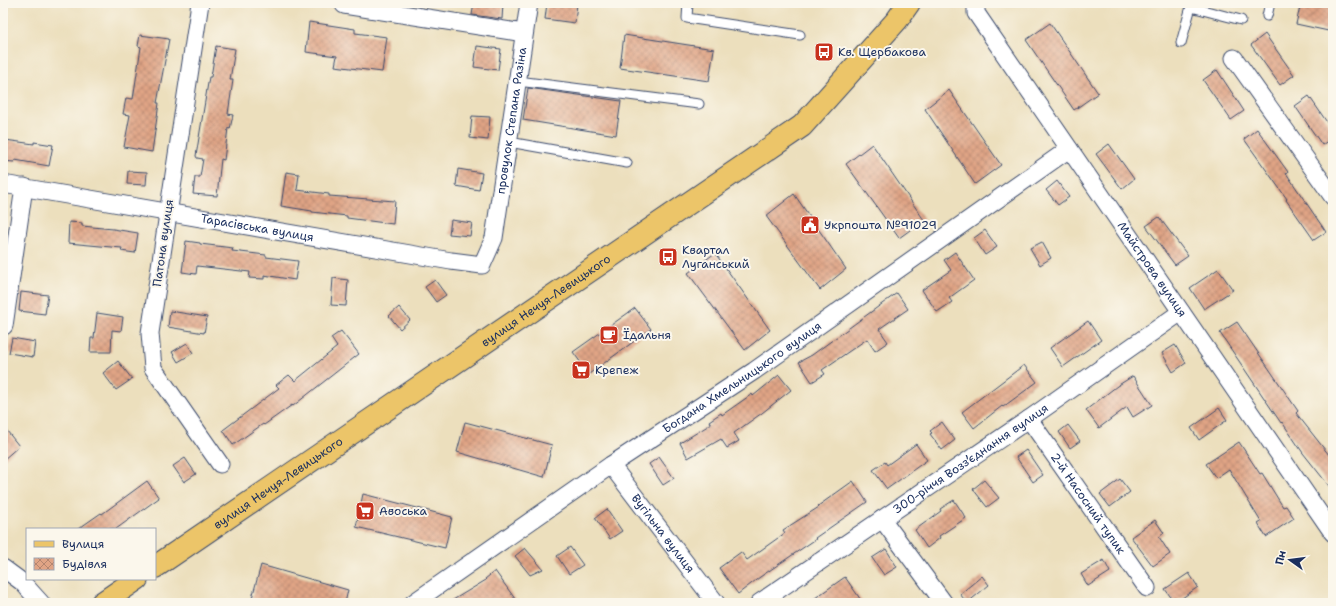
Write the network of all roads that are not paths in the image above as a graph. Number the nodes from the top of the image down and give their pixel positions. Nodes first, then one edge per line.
1 (200, 3) edge
2 (529, 3) edge
3 (688, 3) edge
4 (909, 3) edge
5 (976, 3) edge
6 (1270, 3) edge
7 (344, 5) dead end
8 (1192, 5) edge
9 (1267, 16) dead end
10 (1240, 20) dead end
11 (524, 33) junction
12 (800, 35) dead end
13 (1181, 43) dead end
14 (1234, 58) dead end
15 (518, 81) junction
16 (699, 104) dead end
17 (509, 142) junction
18 (1069, 149) junction
19 (627, 163) dead end
20 (3, 184) edge
21 (24, 187) junction
22 (1333, 197) edge
23 (167, 212) junction
24 (494, 238) joint
25 (1181, 312) junction
26 (4, 326) edge
27 (1029, 419) junction
28 (220, 464) dead end
29 (611, 465) junction
30 (882, 519) junction
31 (1333, 533) edge
32 (156, 566) edge
33 (3, 568) edge
34 (136, 580) edge
35 (1147, 588) dead end
36 (41, 603) edge
37 (102, 603) edge
38 (413, 603) edge
39 (716, 603) edge
40 (759, 603) edge
41 (944, 603) edge

1 - 23 street, Патона вулиця
2 - 11 street, провулок Степана Разіна
3 - 12 lane
4 - 32 main road, вулиця Нечуя-Левицького
5 - 18 street, Майстрова вулиця
6 - 9 lane
7 - 11 street
8 - 10 lane
8 - 13 lane
11 - 15 street, провулок Степана Разіна
14 - 22 street
15 - 16 lane
15 - 17 street, провулок Степана Разіна
17 - 19 lane
17 - 24 street, провулок Степана Разіна
18 - 25 street, Майстрова вулиця
18 - 29 street, Богдана Хмельницького вулиця
20 - 21 street, Тарасівська вулиця
21 - 23 street, Тарасівська вулиця
21 - 26 street
23 - 24 street, Тарасівська вулиця
23 - 28 street, Патона вулиця
25 - 27 street, 300-річчя Возз’єднання вулиця
25 - 31 street, Майстрова вулиця
27 - 30 street, 300-річчя Возз’єднання вулиця
27 - 35 street, 2-й Насосний тупик
29 - 38 street, Богдана Хмельницького вулиця
29 - 39 street, Вугільна вулиця
30 - 40 street, 300-річчя Возз’єднання вулиця
30 - 41 street
33 - 36 street
34 - 37 main road

